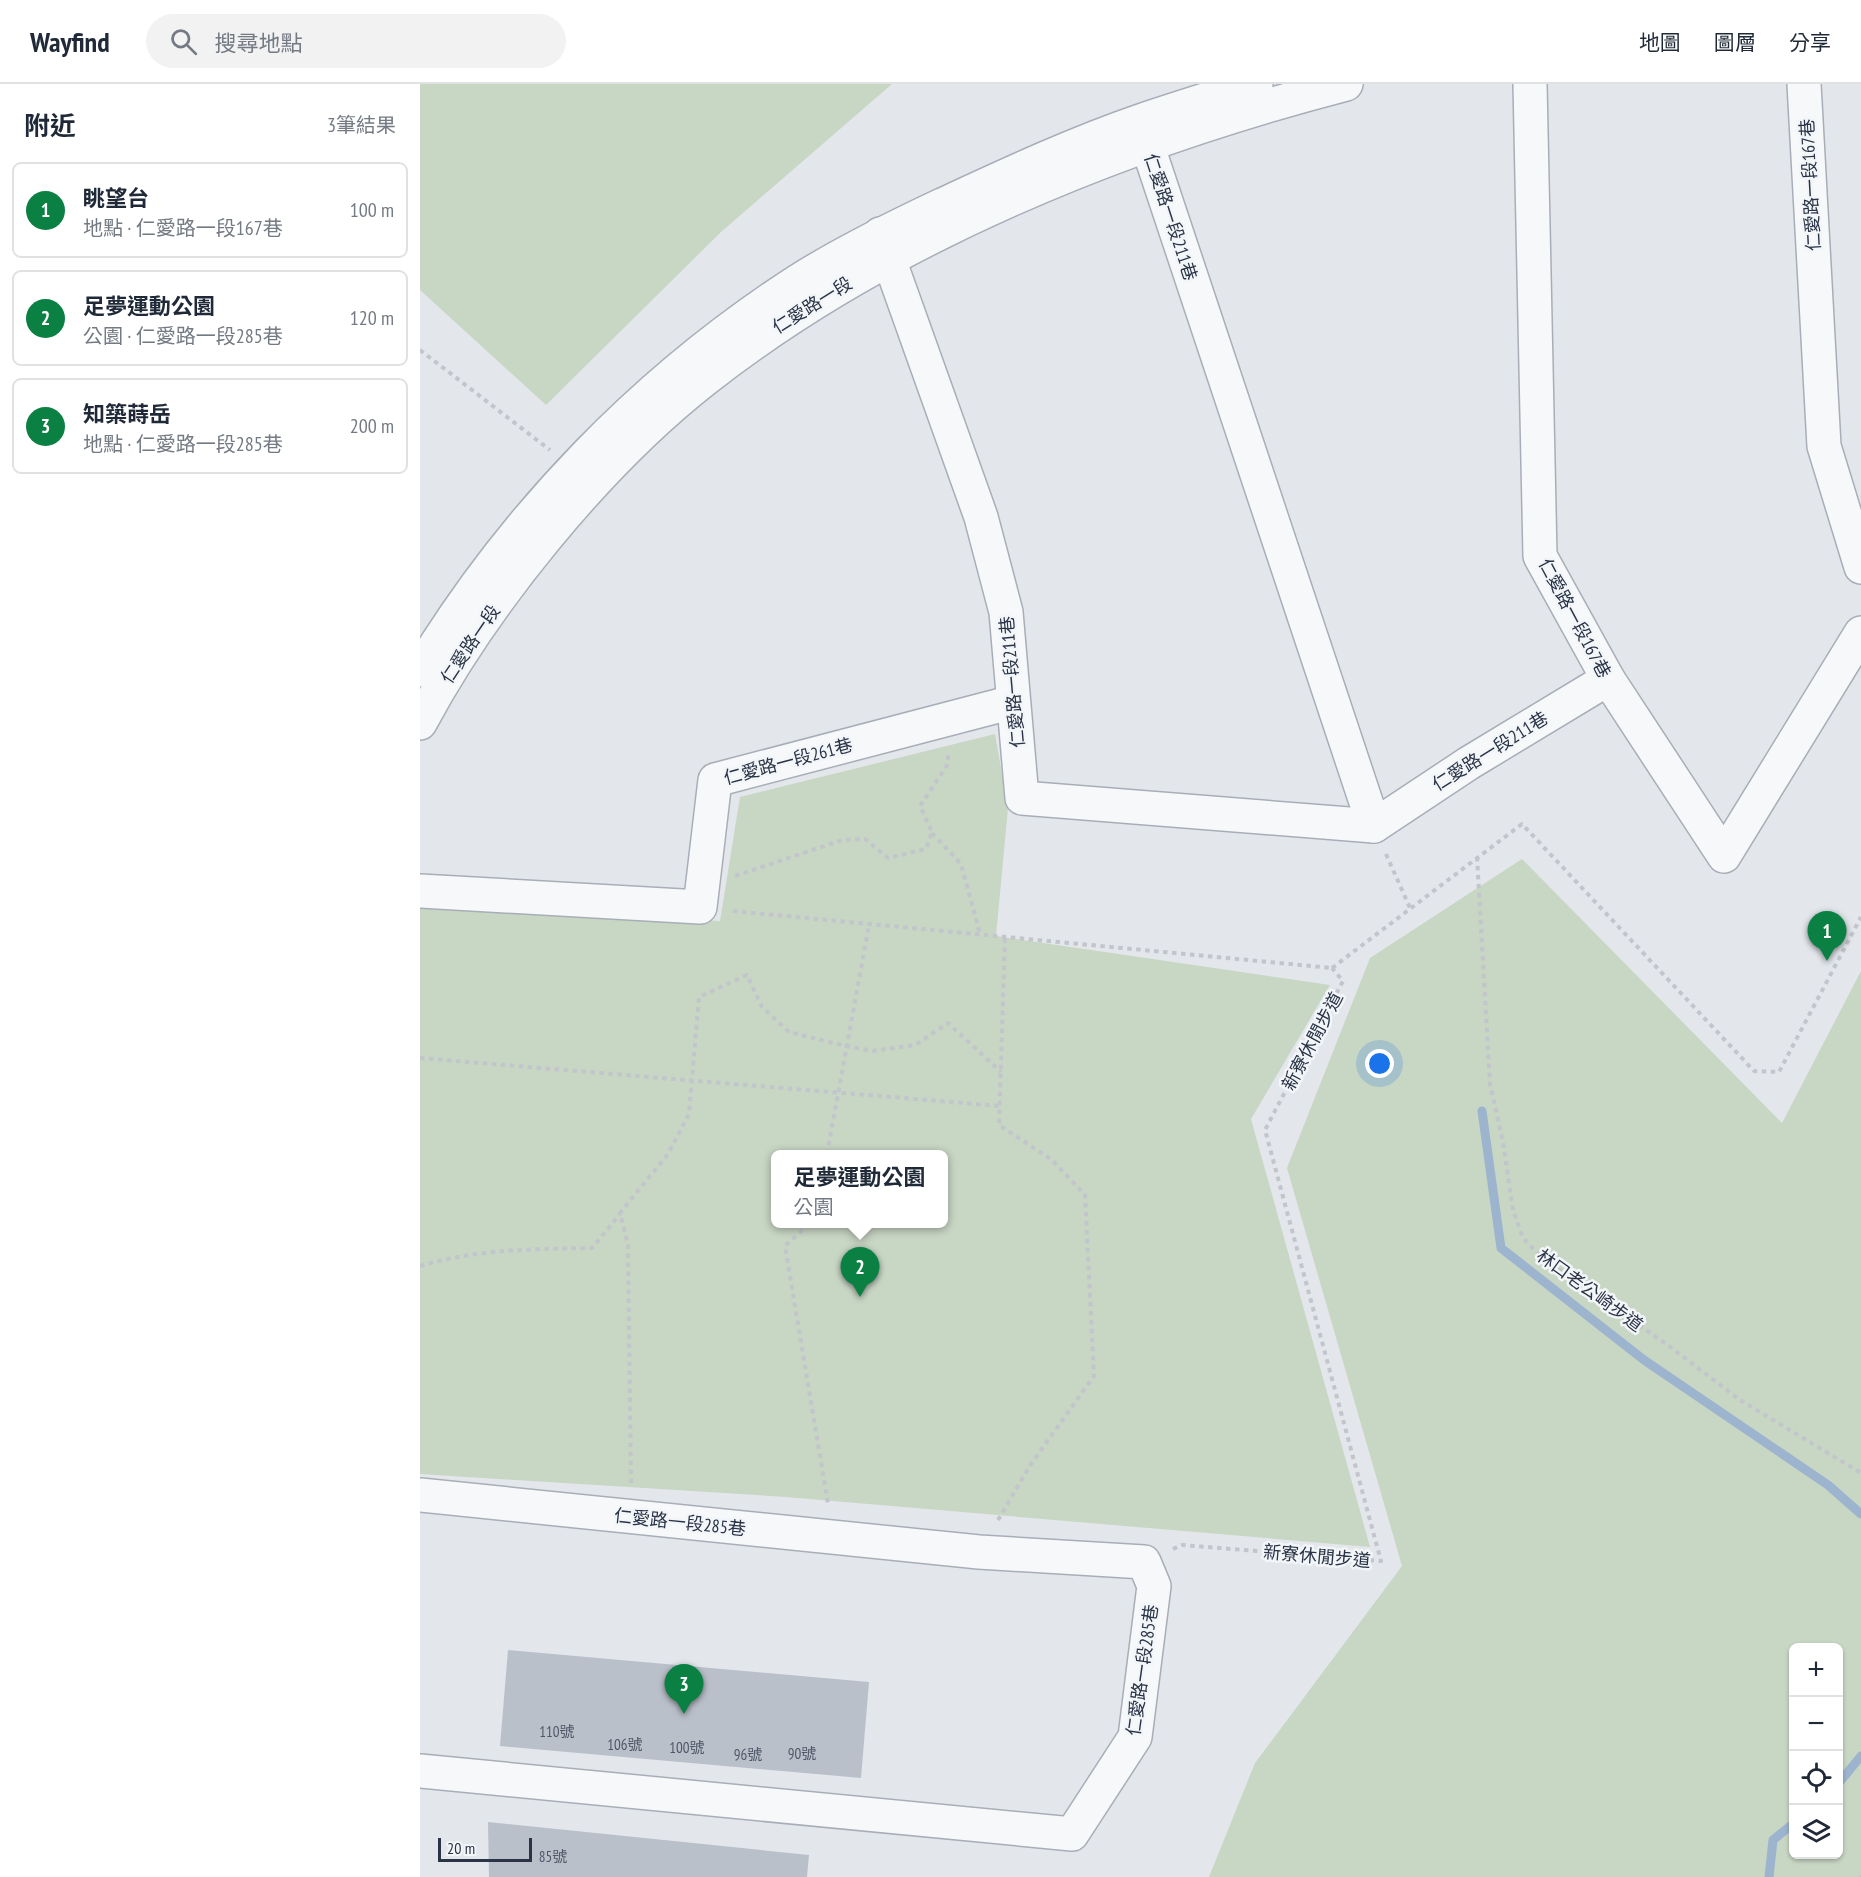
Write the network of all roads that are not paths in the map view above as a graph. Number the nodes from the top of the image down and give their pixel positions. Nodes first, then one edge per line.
1 (1256, 84) edge
2 (1346, 84) edge
3 (1530, 84) edge
4 (1804, 84) edge
5 (1144, 134) junction
6 (885, 246) junction
7 (1861, 567) edge
8 (1861, 633) edge
9 (425, 650) edge
10 (1608, 679) junction
11 (1013, 702) junction
12 (420, 723) edge
13 (1374, 825) junction
14 (420, 891) edge
15 (420, 1495) edge
16 (420, 1771) edge

1 - 5 street, 仁愛路一段
2 - 5 street, 仁愛路一段
3 - 10 street, 仁愛路一段167巷
4 - 7 street, 仁愛路一段167巷
5 - 6 street, 仁愛路一段
5 - 13 street, 仁愛路一段211巷
6 - 9 street, 仁愛路一段
6 - 11 street, 仁愛路一段211巷
6 - 12 street, 仁愛路一段
8 - 10 street, 仁愛路一段167巷
10 - 13 street, 仁愛路一段211巷
11 - 13 street, 仁愛路一段211巷
11 - 14 street, 仁愛路一段261巷
15 - 16 street, 仁愛路一段285巷

